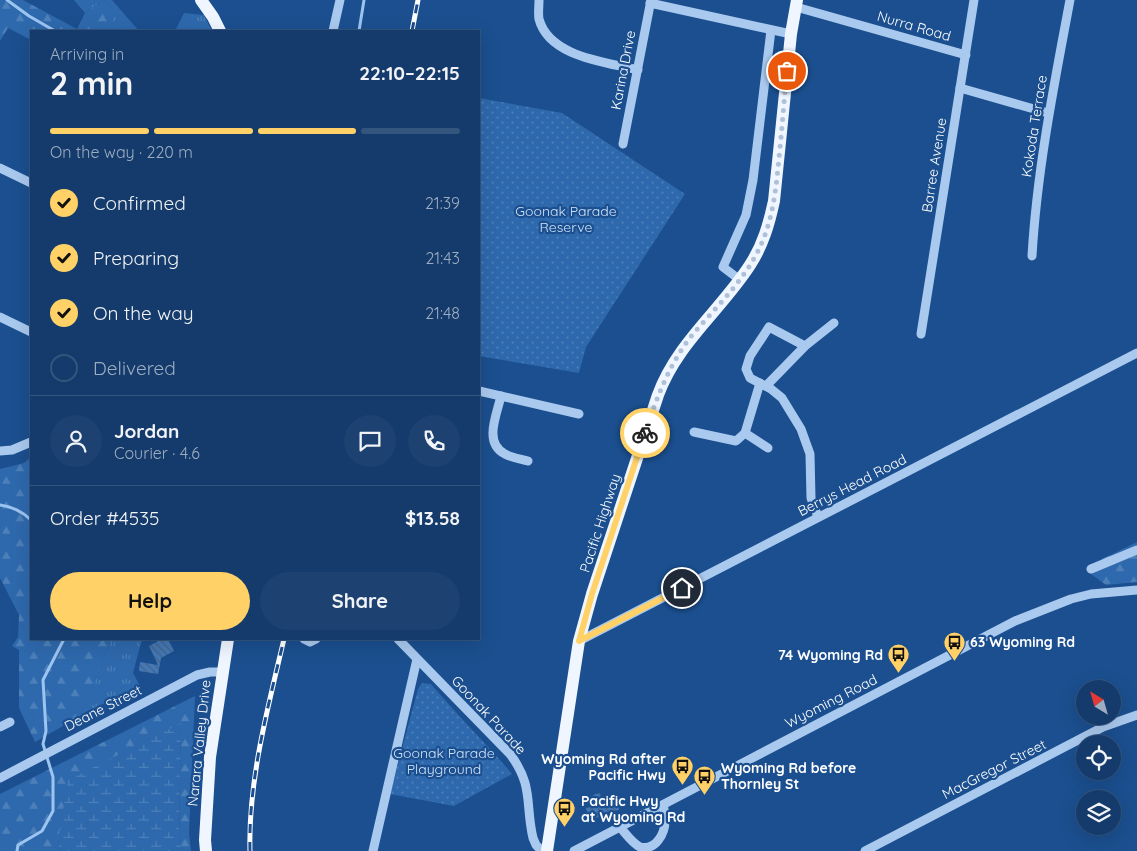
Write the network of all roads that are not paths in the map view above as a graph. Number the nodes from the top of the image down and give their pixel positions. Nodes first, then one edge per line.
1 (201, 0) edge
2 (340, 0) edge
3 (539, 0) edge
4 (974, 0) edge
5 (1070, 0) edge
6 (650, 1) edge
7 (797, 3) edge
8 (220, 30) edge
9 (333, 30) edge
10 (771, 30) junction
11 (791, 34) junction
12 (966, 55) junction
13 (638, 70) junction
14 (960, 88) junction
15 (1048, 113) junction
16 (623, 144) dead end
17 (0, 168) edge
18 (30, 183) edge
19 (1032, 256) dead end
20 (740, 280) junction
21 (0, 317) edge
22 (834, 322) dead end
23 (30, 332) edge
24 (921, 334) dead end
25 (805, 346) junction
26 (1137, 353) edge
27 (763, 385) junction
28 (480, 391) edge
29 (501, 396) junction
30 (578, 414) dead end
31 (694, 432) dead end
32 (745, 433) junction
33 (30, 442) edge
34 (768, 448) dead end
35 (0, 451) edge
36 (528, 461) dead end
37 (818, 517) junction
38 (1137, 550) edge
39 (1091, 569) dead end
40 (1137, 590) edge
41 (228, 640) edge
42 (399, 640) edge
43 (579, 641) junction
44 (417, 659) junction
45 (222, 672) junction
46 (1137, 715) edge
47 (10, 722) dead end
48 (0, 727) edge
49 (0, 778) edge
50 (663, 805) junction
51 (620, 827) junction
52 (584, 848) edge
53 (206, 851) edge
54 (373, 851) edge
55 (542, 851) edge
56 (547, 851) edge
57 (574, 851) edge
58 (865, 851) edge

1 - 8 main road
2 - 9 street
3 - 13 street
4 - 12 street, Barree Avenue
5 - 15 street, Kokoda Terrace
6 - 10 street
6 - 13 street, Karina Drive
7 - 11 main road, Pacific Highway
7 - 12 street, Nurra Road
10 - 11 street
10 - 20 street
11 - 20 main road, Pacific Highway
12 - 14 street, Barree Avenue
13 - 16 street, Karina Drive
14 - 15 street
14 - 24 street, Barree Avenue
15 - 19 street, Kokoda Terrace
17 - 18 street
20 - 43 main road, Pacific Highway
21 - 23 street
22 - 25 street
25 - 27 street
25 - 27 street
26 - 37 street, Berrys Head Road
27 - 32 street
27 - 37 street
28 - 29 street
29 - 30 street
29 - 36 street
31 - 32 street
32 - 34 street
33 - 35 street
37 - 43 street, Berrys Head Road
38 - 39 street
40 - 50 street, Wyoming Road
41 - 45 main road, Narara Valley Drive
42 - 44 street, Goonak Parade
43 - 56 main road, Pacific Highway
44 - 54 street
44 - 55 street, Goonak Parade
45 - 49 street, Deane Street
45 - 53 main road, Narara Valley Drive
46 - 58 street, MacGregor Street
47 - 48 street
50 - 51 street, Wyoming Road
50 - 51 street
51 - 52 street, Wyoming Road
52 - 57 street, Wyoming Road

